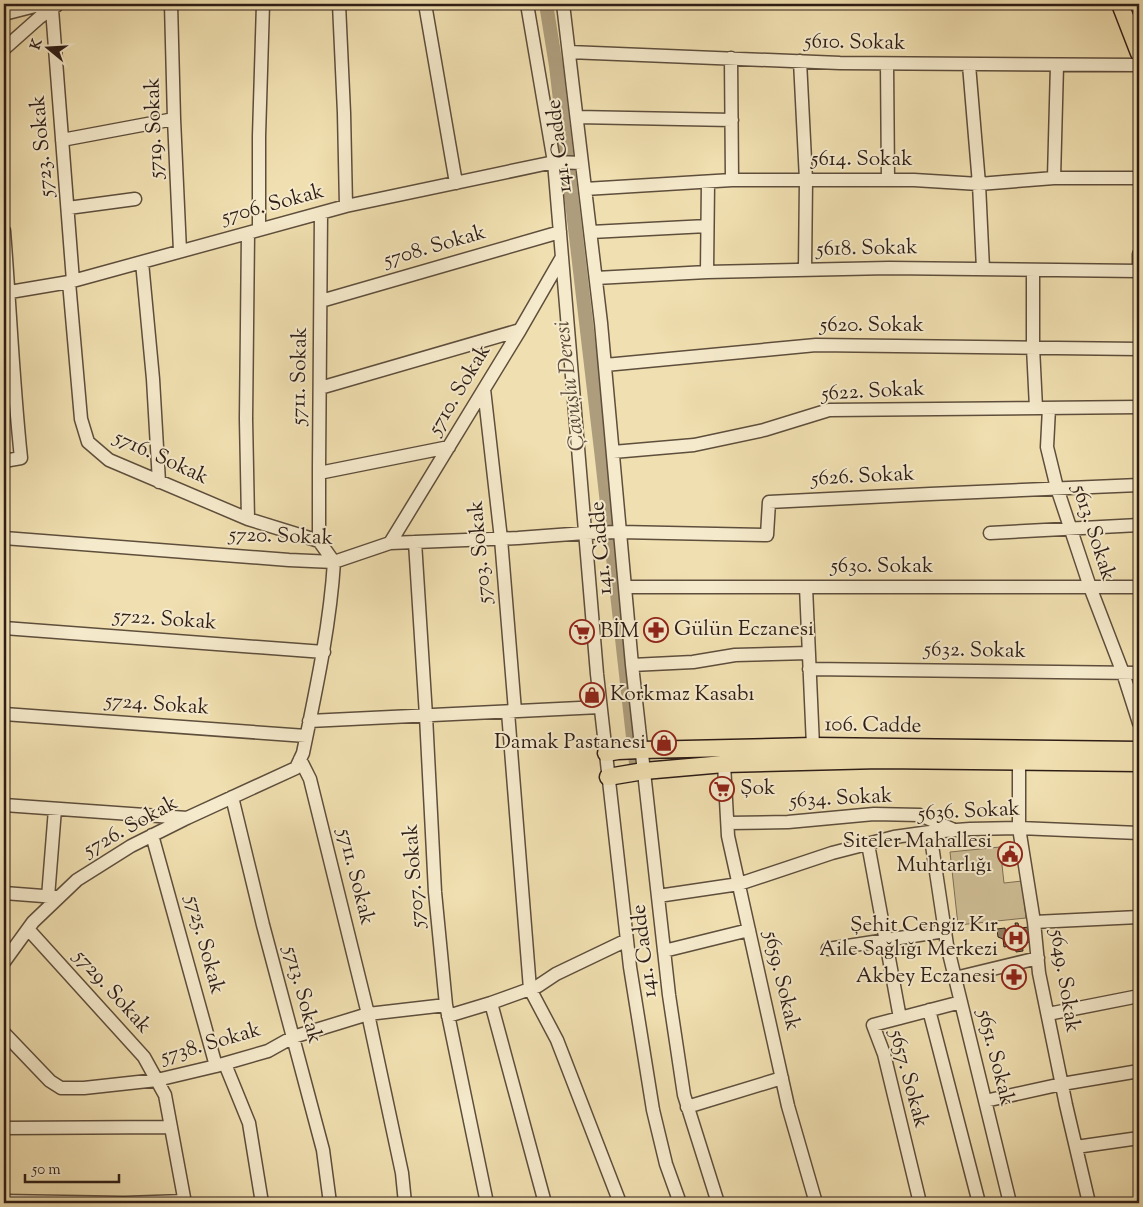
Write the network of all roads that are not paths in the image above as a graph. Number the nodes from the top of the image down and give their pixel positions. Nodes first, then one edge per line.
1 (171, 4) edge
2 (263, 4) edge
3 (338, 4) edge
4 (425, 4) edge
5 (527, 4) edge
6 (563, 4) edge
7 (1120, 4) edge
8 (51, 5) edge
9 (4, 14) edge
10 (4, 50) edge
11 (569, 52) junction
12 (1139, 53) edge
13 (732, 58) junction
14 (800, 61) junction
15 (887, 64) junction
16 (969, 65) junction
17 (1057, 65) junction
18 (1139, 65) edge
19 (577, 117) junction
20 (174, 119) junction
21 (732, 120) junction
22 (62, 140) junction
23 (555, 162) junction
24 (582, 163) junction
25 (1054, 178) junction
26 (1139, 178) edge
27 (732, 180) junction
28 (806, 180) junction
29 (888, 180) junction
30 (456, 182) junction
31 (708, 182) junction
32 (979, 184) junction
33 (585, 189) junction
34 (135, 199) dead end
35 (346, 206) junction
36 (68, 208) junction
37 (321, 212) junction
38 (707, 226) junction
39 (4, 231) edge
40 (253, 231) junction
41 (560, 232) junction
42 (591, 232) junction
43 (180, 251) junction
44 (1139, 254) edge
45 (562, 257) junction
46 (142, 262) junction
47 (983, 269) junction
48 (805, 270) junction
49 (1033, 270) junction
50 (1139, 271) edge
51 (707, 272) junction
52 (596, 278) junction
53 (71, 281) junction
54 (6, 292) edge
55 (321, 301) junction
56 (520, 330) junction
57 (1033, 347) junction
58 (1139, 349) edge
59 (605, 365) junction
60 (320, 388) junction
61 (484, 389) junction
62 (1139, 407) edge
63 (1042, 408) junction
64 (449, 447) junction
65 (613, 452) junction
66 (4, 461) edge
67 (319, 474) junction
68 (160, 482) junction
69 (1139, 485) edge
70 (1057, 488) junction
71 (248, 519) junction
72 (1139, 526) edge
73 (1070, 529) junction
74 (620, 532) junction
75 (586, 533) junction
76 (990, 534) dead end
77 (4, 538) edge
78 (502, 539) junction
79 (319, 541) junction
80 (415, 542) junction
81 (390, 544) junction
82 (334, 562) junction
83 (625, 587) junction
84 (806, 587) junction
85 (1090, 587) junction
86 (1139, 587) edge
87 (4, 628) edge
88 (324, 652) junction
89 (809, 653) junction
90 (632, 665) junction
91 (809, 668) junction
92 (1123, 673) junction
93 (1139, 674) edge
94 (600, 707) junction
95 (512, 712) junction
96 (4, 714) edge
97 (426, 716) junction
98 (309, 721) junction
99 (1139, 723) edge
100 (306, 736) junction
101 (813, 746) junction
102 (642, 750) junction
103 (1139, 750) edge
104 (612, 752) junction
105 (300, 759) junction
106 (1018, 762) junction
107 (1139, 763) edge
108 (724, 764) junction
109 (644, 771) junction
110 (614, 776) junction
111 (232, 797) junction
112 (4, 805) edge
113 (55, 809) junction
114 (187, 818) junction
115 (728, 824) junction
116 (1020, 828) junction
117 (954, 830) junction
118 (930, 832) junction
119 (1139, 833) edge
120 (152, 835) junction
121 (868, 844) junction
122 (739, 884) junction
123 (4, 893) edge
124 (658, 896) junction
125 (53, 897) junction
126 (1139, 917) edge
127 (1034, 922) junction
128 (28, 930) junction
129 (749, 930) junction
130 (945, 931) junction
131 (626, 940) junction
132 (886, 940) junction
133 (828, 949) dead end
134 (664, 951) junction
135 (1038, 958) junction
136 (4, 962) edge
137 (955, 978) junction
138 (530, 989) junction
139 (1139, 996) edge
140 (961, 1002) junction
141 (491, 1003) junction
142 (929, 1010) junction
143 (447, 1011) junction
144 (368, 1014) junction
145 (1048, 1014) junction
146 (900, 1018) junction
147 (4, 1033) edge
148 (293, 1037) junction
149 (220, 1065) junction
150 (1139, 1070) edge
151 (782, 1078) junction
152 (157, 1080) junction
153 (1062, 1084) junction
154 (985, 1101) junction
155 (687, 1107) junction
156 (171, 1127) junction
157 (4, 1128) edge
158 (1139, 1138) edge
159 (1076, 1147) junction
160 (4, 1201) edge
161 (185, 1202) edge
162 (37, 1203) edge
163 (124, 1203) edge
164 (262, 1203) edge
165 (330, 1203) edge
166 (405, 1203) edge
167 (487, 1203) edge
168 (545, 1203) edge
169 (620, 1203) edge
170 (680, 1203) edge
171 (718, 1203) edge
172 (816, 1203) edge
173 (920, 1203) edge
174 (979, 1203) edge
175 (1010, 1203) edge
176 (1089, 1203) edge

1 - 20 street, 5719. Sokak
2 - 40 street
3 - 35 street
4 - 30 street
5 - 23 street, 141. Cadde
6 - 11 street, 141. Cadde
7 - 12 main road
8 - 9 street
8 - 10 street
8 - 22 street, 5723. Sokak
11 - 13 street, 5610. Sokak
11 - 19 street, 141. Cadde
13 - 14 street, 5610. Sokak
13 - 21 street
14 - 15 street, 5610. Sokak
14 - 28 street
15 - 16 street, 5610. Sokak
15 - 29 street
16 - 17 street, 5610. Sokak
16 - 32 street
17 - 18 street, 5610. Sokak
17 - 25 street
19 - 21 street
19 - 24 street, 141. Cadde
20 - 22 street
20 - 43 street, 5719. Sokak
21 - 27 street
22 - 36 street, 5723. Sokak
23 - 24 street, 5706. Sokak
23 - 30 street, 5706. Sokak
23 - 41 street, 141. Cadde
24 - 33 street, 141. Cadde
25 - 26 street, 5614. Sokak
25 - 32 street, 5614. Sokak
27 - 28 street, 5614. Sokak
27 - 31 street, 5614. Sokak
28 - 29 street, 5614. Sokak
28 - 48 street
29 - 32 street, 5614. Sokak
30 - 35 street, 5706. Sokak
31 - 33 street, 5614. Sokak
31 - 38 street
32 - 47 street
33 - 42 street, 141. Cadde
34 - 36 street
35 - 37 street, 5706. Sokak
36 - 53 street, 5723. Sokak
37 - 40 street, 5706. Sokak
37 - 55 street, 5711. Sokak
38 - 42 street
38 - 51 street
39 - 54 street
40 - 43 street, 5706. Sokak
40 - 71 street
41 - 45 street, 141. Cadde
41 - 55 street, 5708. Sokak
42 - 52 street, 141. Cadde
43 - 46 street, 5706. Sokak
44 - 50 street
45 - 56 street, 5710. Sokak
45 - 75 street, 141. Cadde
46 - 53 street, 5706. Sokak
46 - 68 street
47 - 48 street, 5618. Sokak
47 - 49 street, 5618. Sokak
48 - 51 street, 5618. Sokak
49 - 50 street, 5618. Sokak
49 - 57 street, 5613. Sokak
51 - 52 street, 5618. Sokak
52 - 59 street, 141. Cadde
53 - 54 street, 5706. Sokak
53 - 68 street, 5716. Sokak
54 - 66 street
55 - 60 street, 5711. Sokak
56 - 60 street
56 - 61 street, 5710. Sokak
57 - 58 street, 5620. Sokak
57 - 59 street, 5620. Sokak
57 - 63 street, 5613. Sokak
59 - 65 street, 141. Cadde
60 - 67 street, 5711. Sokak
61 - 64 street, 5710. Sokak
61 - 78 street, 5703. Sokak
62 - 63 street, 5622. Sokak
63 - 65 street, 5622. Sokak
63 - 70 street, 5613. Sokak
64 - 67 street
64 - 81 street, 5710. Sokak
65 - 74 street, 141. Cadde
67 - 79 street, 5711. Sokak
68 - 71 street, 5716. Sokak
69 - 70 street, 5626. Sokak
70 - 73 street, 5613. Sokak
70 - 74 street, 5626. Sokak
71 - 79 street, 5716. Sokak
72 - 73 street
73 - 76 street
73 - 85 street, 5613. Sokak
74 - 75 street, 5720. Sokak
74 - 83 street, 141. Cadde
75 - 78 street, 5720. Sokak
75 - 94 street, 141. Cadde
77 - 82 street, 5720. Sokak
78 - 80 street, 5720. Sokak
78 - 95 street, 5703. Sokak
79 - 82 street
80 - 81 street, 5720. Sokak
80 - 97 street, 5707. Sokak
81 - 82 street, 5720. Sokak
82 - 88 street
83 - 84 street, 5630. Sokak
83 - 90 street, 141. Cadde
84 - 85 street, 5630. Sokak
84 - 89 street
85 - 86 street, 5630. Sokak
85 - 92 street, 5613. Sokak
87 - 88 street, 5722. Sokak
88 - 98 street
89 - 90 street
89 - 91 street
90 - 102 street, 141. Cadde
91 - 92 street, 5632. Sokak
91 - 101 street
92 - 93 street, 5632. Sokak
92 - 99 street, 5613. Sokak
94 - 95 street
94 - 104 street, 141. Cadde
95 - 97 street
95 - 138 street, 5703. Sokak
96 - 100 street, 5724. Sokak
97 - 98 street
97 - 143 street, 5707. Sokak
98 - 100 street
100 - 105 street
101 - 102 main road, 106. Cadde
101 - 103 main road, 106. Cadde
102 - 104 main road, 106. Cadde
102 - 109 street, 141. Cadde
104 - 110 street, 141. Cadde
105 - 111 street, 5726. Sokak
105 - 144 street, 5711. Sokak
106 - 107 main road, 106. Cadde
106 - 108 main road, 106. Cadde
106 - 116 street, 5649. Sokak
108 - 109 main road, 106. Cadde
108 - 115 street, 5659. Sokak
109 - 110 main road, 106. Cadde
109 - 124 street, 141. Cadde
110 - 131 street, 141. Cadde
111 - 114 street, 5726. Sokak
111 - 148 street, 5713. Sokak
112 - 113 street
113 - 114 street
113 - 125 street
114 - 120 street, 5726. Sokak
115 - 117 street, 5634. Sokak
115 - 122 street, 5659. Sokak
116 - 117 street, 5636. Sokak
116 - 119 street, 5636. Sokak
116 - 127 street, 5649. Sokak
117 - 118 street, 5636. Sokak
118 - 121 street, 5636. Sokak
118 - 130 street, 5651. Sokak
120 - 125 street, 5726. Sokak
120 - 149 street, 5725. Sokak
121 - 122 street, 5636. Sokak
121 - 132 street
122 - 124 street, 5636. Sokak
122 - 129 street, 5659. Sokak
123 - 125 street
124 - 134 street, 141. Cadde
125 - 128 street, 5726. Sokak
126 - 127 street
127 - 135 street, 5649. Sokak
128 - 136 street, 5726. Sokak
128 - 152 street, 5729. Sokak
129 - 134 street
129 - 151 street, 5659. Sokak
130 - 132 street
130 - 137 street, 5651. Sokak
131 - 138 street, 5738. Sokak
131 - 170 street, 141. Cadde
132 - 133 street
132 - 146 street
134 - 155 street, 141. Cadde
135 - 137 street
135 - 145 street, 5649. Sokak
137 - 140 street, 5651. Sokak
138 - 141 street, 5738. Sokak
138 - 169 street
139 - 145 street
140 - 142 street, 5657. Sokak
140 - 154 street, 5651. Sokak
141 - 143 street, 5738. Sokak
141 - 168 street
142 - 146 street, 5657. Sokak
142 - 174 street
143 - 144 street, 5738. Sokak
143 - 167 street, 5707. Sokak
144 - 148 street, 5738. Sokak
144 - 166 street, 5711. Sokak
145 - 153 street, 5649. Sokak
146 - 173 street, 5657. Sokak
147 - 152 street, 5738. Sokak
148 - 149 street, 5738. Sokak
148 - 165 street, 5713. Sokak
149 - 152 street, 5738. Sokak
149 - 164 street, 5725. Sokak
150 - 153 street
151 - 155 street
151 - 172 street, 5659. Sokak
152 - 156 street, 5729. Sokak
153 - 154 street
153 - 159 street, 5649. Sokak
154 - 175 street, 5651. Sokak
155 - 171 street, 141. Cadde
156 - 157 street
156 - 161 street, 5729. Sokak
158 - 159 street
159 - 176 street, 5649. Sokak
160 - 162 street
161 - 163 street
162 - 163 street

